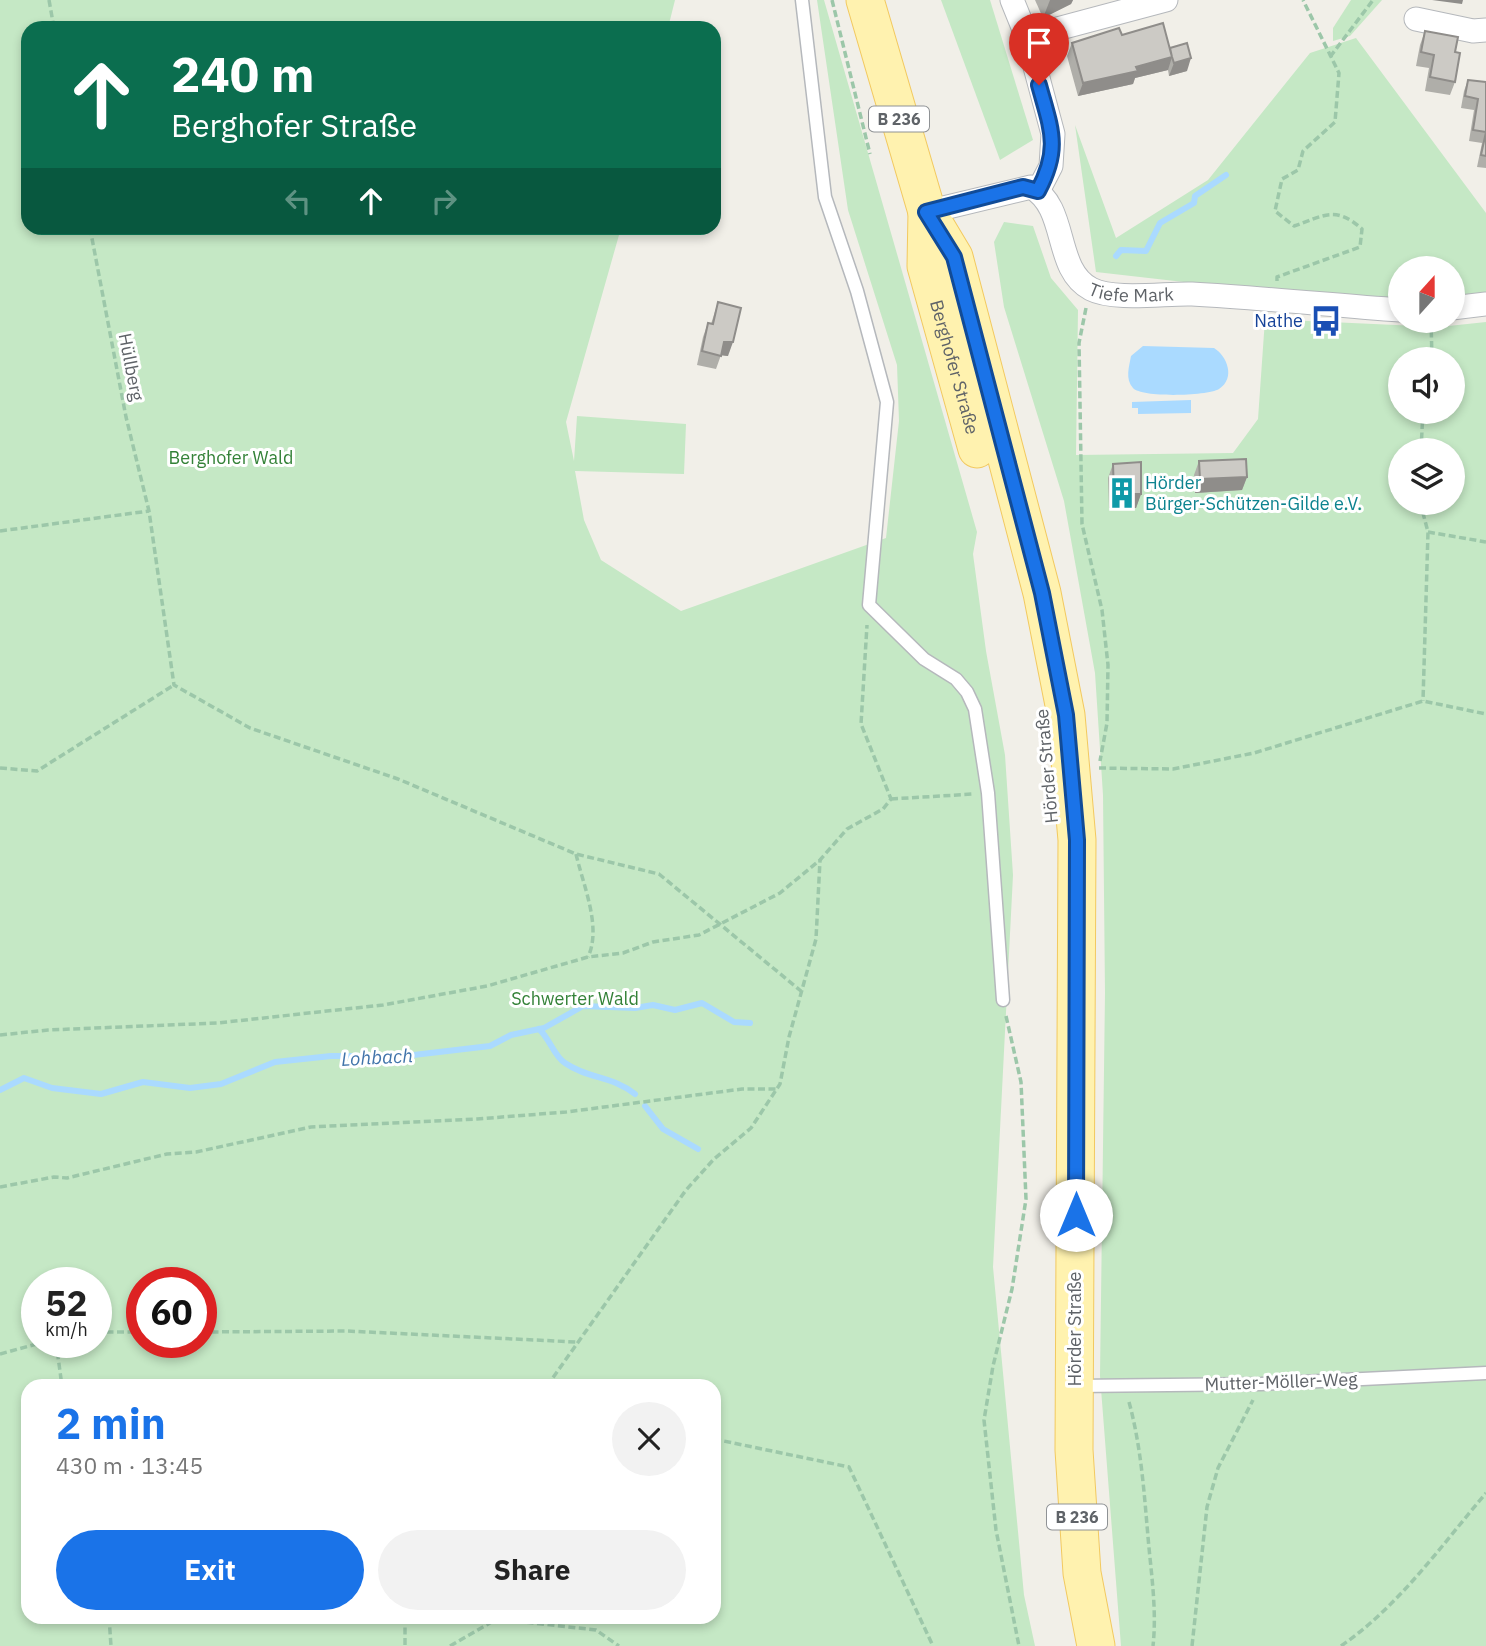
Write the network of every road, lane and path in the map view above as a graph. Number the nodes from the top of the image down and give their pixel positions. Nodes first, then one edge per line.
1 (49, 0) edge
2 (802, 0) edge
3 (832, 0) edge
4 (865, 0) edge
5 (1012, 0) edge
6 (1166, 0) edge
7 (1303, 0) edge
8 (1373, 0) edge
9 (1416, 19) dead end
10 (53, 21) edge
11 (1027, 37) junction
12 (1485, 37) edge
13 (1329, 58) junction
14 (870, 154) dead end
15 (1038, 191) junction
16 (926, 212) junction
17 (91, 235) edge
18 (1091, 289) junction
19 (1275, 300) junction
20 (1486, 304) edge
21 (1465, 306) edge
22 (1388, 309) edge
23 (149, 511) junction
24 (1423, 515) edge
25 (1009, 516) junction
26 (0, 531) edge
27 (1428, 532) junction
28 (1486, 542) edge
29 (869, 605) junction
30 (174, 685) junction
31 (1423, 701) junction
32 (1486, 714) edge
33 (0, 768) edge
34 (1099, 768) junction
35 (1099, 782) dead end
36 (988, 793) junction
37 (891, 799) junction
38 (576, 854) junction
39 (820, 860) junction
40 (721, 924) junction
41 (587, 957) junction
42 (801, 991) junction
43 (1003, 1000) joint
44 (0, 1035) edge
45 (777, 1089) junction
46 (0, 1187) edge
47 (217, 1332) edge
48 (576, 1342) junction
49 (21, 1348) edge
50 (0, 1353) edge
51 (58, 1358) edge
52 (1486, 1373) edge
53 (61, 1379) edge
54 (552, 1379) edge
55 (1261, 1384) junction
56 (1075, 1386) junction
57 (1118, 1386) junction
58 (721, 1440) edge
59 (1486, 1493) edge
60 (109, 1624) edge
61 (405, 1624) edge
62 (488, 1624) edge
63 (542, 1624) edge
64 (111, 1646) edge
65 (405, 1646) edge
66 (450, 1646) edge
67 (619, 1646) edge
68 (933, 1646) edge
69 (1018, 1646) edge
70 (1072, 1646) edge
71 (1096, 1646) edge
72 (1153, 1646) edge
73 (1192, 1646) edge
74 (1341, 1646) edge

1 - 10 path
2 - 29 lane
3 - 14 path
4 - 16 main road, Berghofer Straße / B 236
5 - 11 street
6 - 11 street
7 - 13 path
8 - 13 path
9 - 12 street
11 - 15 street
13 - 19 path
15 - 16 street
15 - 18 street, Tiefe Mark
16 - 25 main road, Berghofer Straße / B 236
17 - 23 path, Hüllberg
18 - 19 street, Tiefe Mark
18 - 34 path
19 - 22 street, Tiefe Mark
20 - 21 street
23 - 26 path
23 - 30 path, Hüllberg
24 - 27 path
25 - 56 main road, Hörder Straße / B 236
25 - 70 main road, Hörder Straße / B 236
27 - 28 path
27 - 31 path
29 - 36 lane
29 - 37 path
30 - 33 path
30 - 38 path
31 - 32 path
31 - 34 path
34 - 35 path
36 - 37 path
36 - 43 lane
37 - 39 path
38 - 40 path
38 - 41 path
39 - 40 path
39 - 42 path
40 - 41 path
40 - 42 path
41 - 44 path
42 - 45 path
43 - 69 path
45 - 46 path
45 - 48 path
47 - 48 path
48 - 54 path
49 - 50 path
51 - 53 path
52 - 55 lane, Mutter-Möller-Weg
55 - 57 lane, Mutter-Möller-Weg
55 - 73 path
56 - 57 lane, Mutter-Möller-Weg
56 - 71 main road, Hörder Straße / B 236
57 - 72 path
58 - 68 path
59 - 74 path
60 - 64 path
61 - 65 path
62 - 66 path
63 - 67 path

